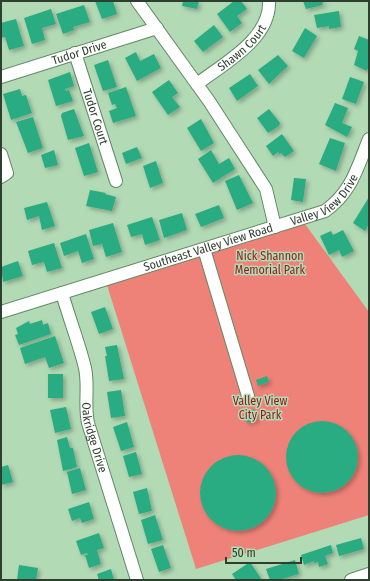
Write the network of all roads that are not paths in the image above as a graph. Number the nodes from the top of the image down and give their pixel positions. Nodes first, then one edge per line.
1 (137, 1) edge
2 (269, 1) edge
3 (157, 28) junction
4 (75, 53) junction
5 (1, 77) edge
6 (197, 84) junction
7 (369, 139) edge
8 (1, 154) edge
9 (1, 177) edge
10 (116, 180) dead end
11 (275, 226) junction
12 (204, 249) junction
13 (62, 293) junction
14 (1, 312) edge
15 (248, 396) dead end
16 (369, 574) edge
17 (137, 580) edge
18 (351, 580) edge

1 - 3 street, Southeast Valley View Road
2 - 6 street, Shawn Court
3 - 4 street, Tudor Drive
3 - 6 street, Southeast Valley View Road
4 - 5 street, Tudor Drive
4 - 10 street, Tudor Court
6 - 11 street, Southeast Valley View Road
7 - 11 street, Valley View Drive
8 - 9 street
11 - 12 street, Southeast Valley View Road
12 - 13 street, Southeast Valley View Road
12 - 15 street
13 - 14 street, Southeast Valley View Road
13 - 17 street, Oakridge Drive
16 - 18 street

